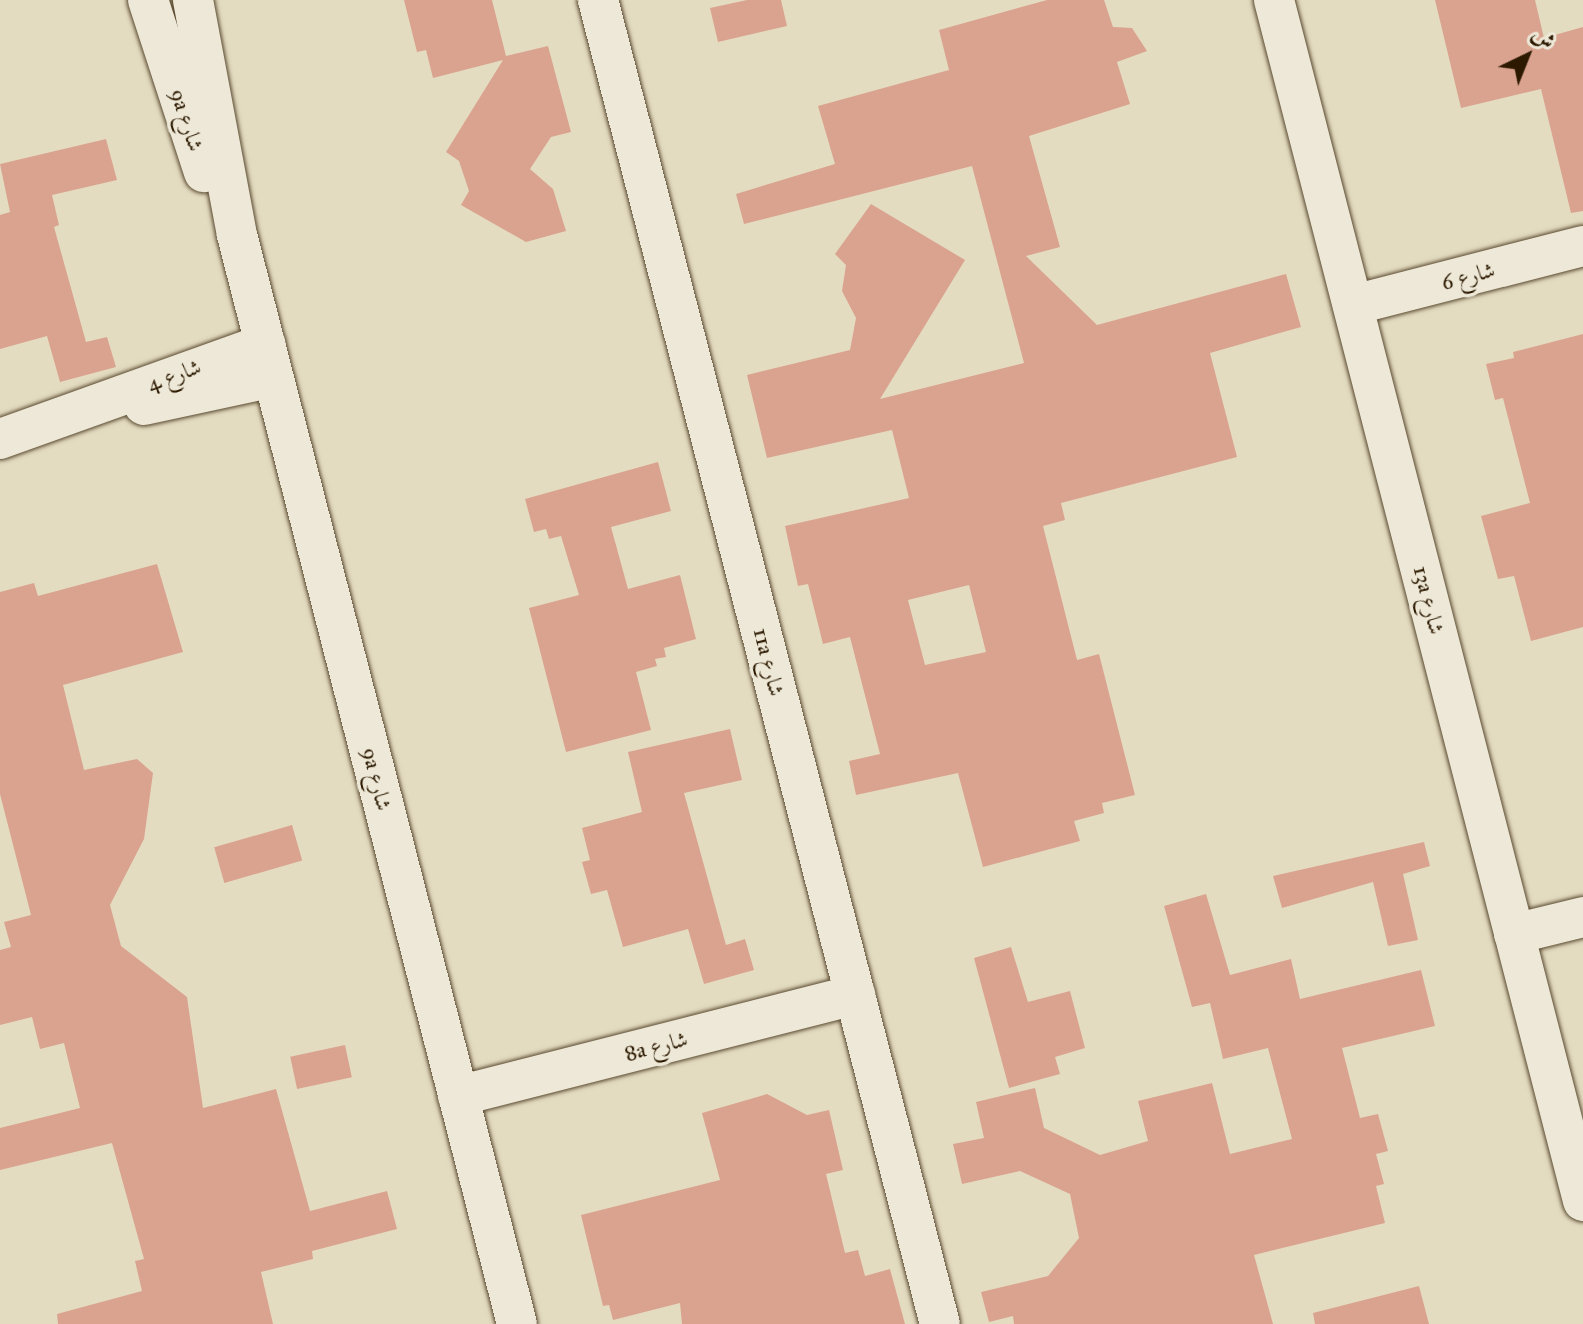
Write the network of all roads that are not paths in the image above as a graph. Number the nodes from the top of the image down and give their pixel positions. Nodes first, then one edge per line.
1 (148, 0) edge
2 (193, 0) edge
3 (598, 0) edge
4 (1274, 0) edge
5 (237, 235) junction
6 (1583, 246) edge
7 (1353, 305) junction
8 (269, 360) junction
9 (0, 439) edge
10 (1583, 917) edge
11 (1514, 934) junction
12 (855, 995) junction
13 (458, 1096) junction
14 (1583, 1201) edge
15 (517, 1324) edge
16 (940, 1324) edge

1 - 5 street, 9a شارع
2 - 5 street, 9a شارع
3 - 12 street, 11a شارع
4 - 7 street, 13a شارع
5 - 8 street, 9a شارع
6 - 7 street, شارع 6
7 - 11 street, 13a شارع
8 - 9 street, شارع 4
8 - 13 street, 9a شارع
10 - 11 street
11 - 14 street, 13a شارع
12 - 13 street, 8a شارع
12 - 16 street, 11a شارع
13 - 15 street, 9a شارع

